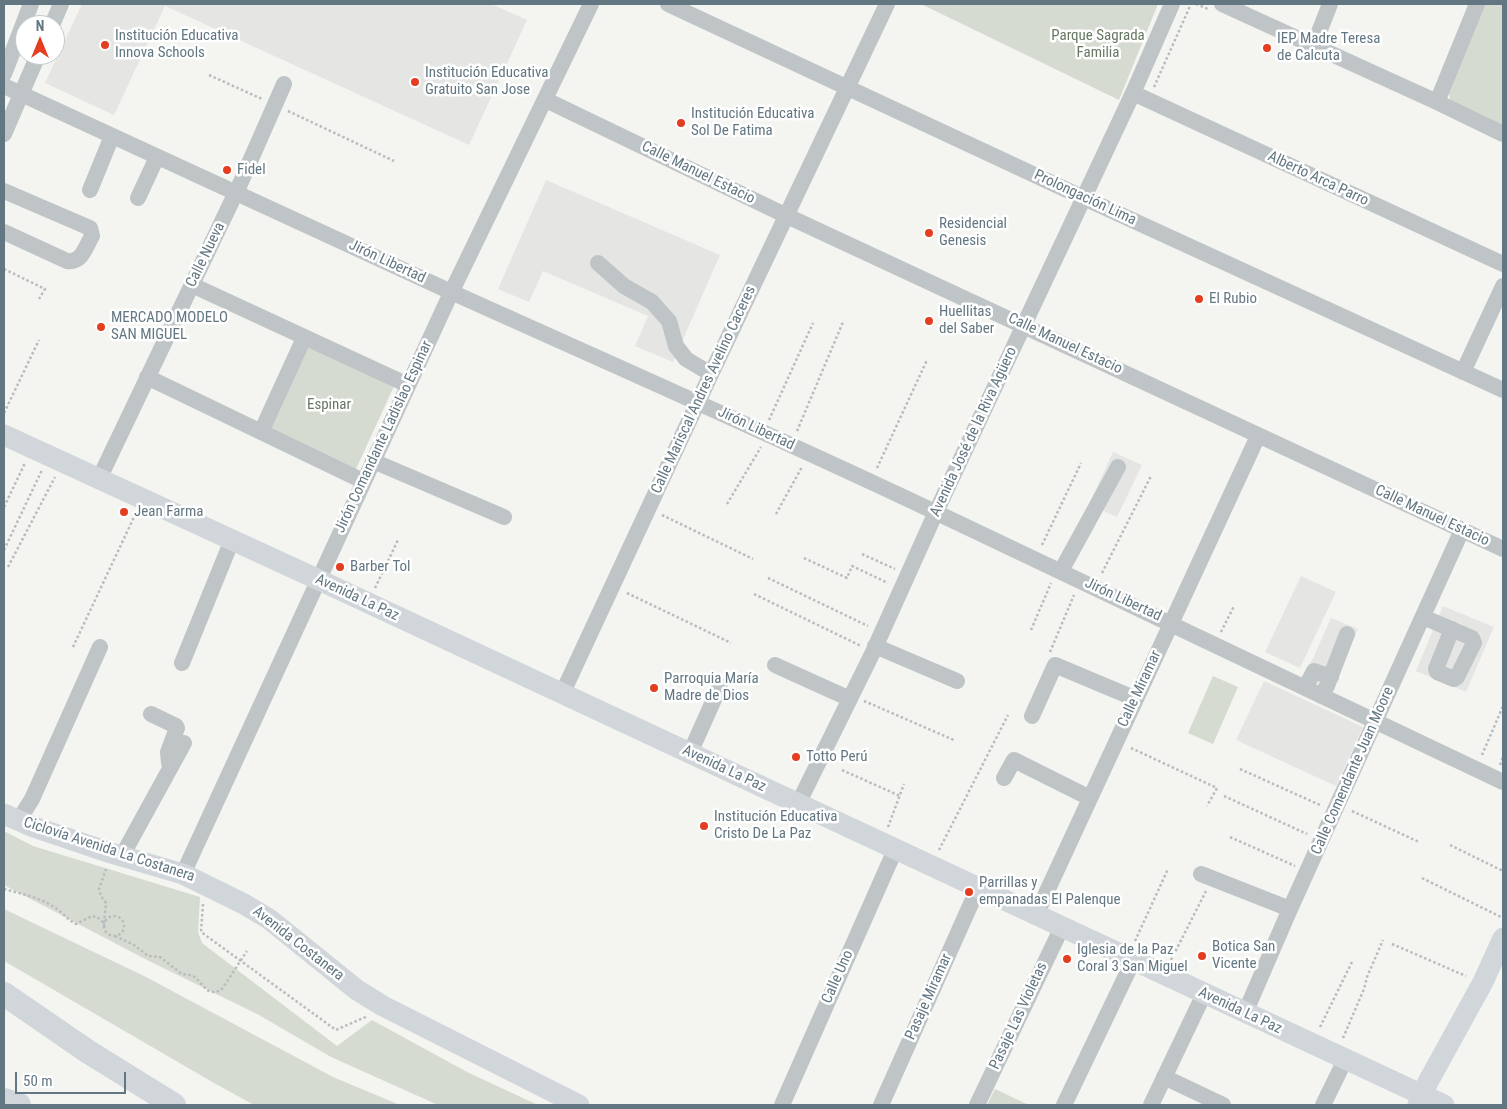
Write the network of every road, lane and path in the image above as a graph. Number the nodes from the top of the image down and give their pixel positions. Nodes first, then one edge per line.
1 (30, 4) edge
2 (591, 4) edge
3 (668, 4) edge
4 (887, 4) edge
5 (1172, 4) edge
6 (1191, 4) edge
7 (1222, 4) edge
8 (1330, 4) edge
9 (1477, 4) edge
10 (1314, 46) junction
11 (34, 65) edge
12 (4, 74) edge
13 (209, 76) dead end
14 (284, 84) dead end
15 (4, 86) edge
16 (848, 88) junction
17 (1153, 90) dead end
18 (1133, 93) junction
19 (21, 94) junction
20 (546, 100) junction
21 (1437, 102) junction
22 (275, 105) junction
23 (4, 134) edge
24 (1503, 134) edge
25 (112, 136) junction
26 (157, 157) junction
27 (394, 161) dead end
28 (90, 190) dead end
29 (236, 193) junction
30 (5, 194) edge
31 (138, 198) dead end
32 (1084, 198) junction
33 (787, 216) junction
34 (4, 232) edge
35 (598, 263) dead end
36 (1503, 264) edge
37 (4, 269) edge
38 (192, 285) junction
39 (1503, 286) edge
40 (452, 292) junction
41 (39, 299) dead end
42 (843, 322) dead end
43 (813, 323) dead end
44 (1024, 325) junction
45 (304, 338) junction
46 (39, 340) dead end
47 (927, 360) dead end
48 (1463, 372) junction
49 (711, 374) junction
50 (148, 378) junction
51 (408, 385) junction
52 (1503, 390) edge
53 (699, 402) junction
54 (4, 413) edge
55 (261, 432) junction
56 (766, 433) junction
57 (4, 435) edge
58 (1258, 436) junction
59 (791, 445) junction
60 (809, 453) junction
61 (48, 455) junction
62 (373, 461) junction
63 (1081, 463) dead end
64 (1118, 467) dead end
65 (1151, 476) dead end
66 (99, 479) junction
67 (363, 481) junction
68 (871, 482) junction
69 (143, 499) junction
70 (727, 504) dead end
71 (4, 507) edge
72 (648, 509) junction
73 (936, 512) junction
74 (776, 514) dead end
75 (504, 516) dead end
76 (1462, 530) junction
77 (232, 540) junction
78 (398, 540) dead end
79 (1503, 549) edge
80 (4, 550) edge
81 (862, 554) dead end
82 (754, 558) dead end
83 (804, 558) dead end
84 (1036, 559) junction
85 (8, 567) dead end
86 (1059, 570) junction
87 (768, 578) dead end
88 (317, 579) junction
89 (904, 582) junction
90 (1088, 584) junction
91 (612, 586) junction
92 (754, 594) dead end
93 (368, 603) junction
94 (1234, 606) dead end
95 (1423, 616) junction
96 (1171, 623) junction
97 (1452, 629) dead end
98 (1031, 630) dead end
99 (1347, 634) dead end
100 (731, 643) dead end
101 (877, 643) junction
102 (1215, 645) junction
103 (100, 646) dead end
104 (73, 647) dead end
105 (1049, 653) dead end
106 (182, 663) dead end
107 (775, 665) dead end
108 (1330, 676) junction
109 (957, 681) dead end
110 (720, 686) dead end
111 (1305, 688) junction
112 (562, 694) junction
113 (1321, 696) junction
114 (851, 697) junction
115 (1136, 699) junction
116 (1503, 706) edge
117 (151, 714) dead end
118 (1008, 715) dead end
119 (1032, 716) dead end
120 (1375, 722) junction
121 (954, 740) dead end
122 (1116, 742) junction
123 (184, 743) dead end
124 (690, 753) junction
125 (170, 768) junction
126 (1240, 769) dead end
127 (1476, 769) junction
128 (842, 770) dead end
129 (1004, 778) dead end
130 (1503, 782) edge
131 (904, 784) dead end
132 (900, 796) junction
133 (1224, 796) dead end
134 (1090, 798) junction
135 (798, 804) junction
136 (1207, 806) dead end
137 (1336, 808) junction
138 (11, 817) edge
139 (1230, 837) dead end
140 (1322, 841) junction
141 (1418, 842) dead end
142 (1450, 845) dead end
143 (888, 846) junction
144 (116, 855) junction
145 (931, 865) junction
146 (1168, 869) dead end
147 (1308, 871) junction
148 (1503, 871) edge
149 (183, 874) junction
150 (1422, 878) dead end
151 (1205, 880) joint
152 (978, 888) junction
153 (4, 889) edge
154 (203, 904) dead end
155 (1290, 909) junction
156 (1036, 915) junction
157 (1503, 918) edge
158 (104, 923) junction
159 (1062, 927) junction
160 (115, 936) junction
161 (1503, 938) edge
162 (1383, 940) dead end
163 (1392, 944) dead end
164 (247, 951) dead end
165 (1130, 960) junction
166 (240, 961) junction
167 (1352, 962) dead end
168 (1163, 975) junction
169 (1483, 982) junction
170 (4, 994) edge
171 (1204, 994) junction
172 (1245, 1013) junction
173 (373, 1014) dead end
174 (1311, 1044) junction
175 (1340, 1058) junction
176 (1164, 1077) junction
177 (4, 1100) edge
178 (1420, 1100) edge
179 (19, 1105) edge
180 (174, 1105) edge
181 (579, 1105) edge
182 (782, 1105) edge
183 (881, 1105) edge
184 (977, 1105) edge
185 (1064, 1105) edge
186 (1151, 1105) edge
187 (1223, 1105) edge
188 (1323, 1105) edge
189 (1444, 1105) edge

1 - 12 street
2 - 20 street, Jirón Comandante Ladislao Espinar
3 - 16 street, Prolongación Lima
4 - 16 street, Calle Mariscal Andres Avelino Caceres
5 - 18 street, Avenida José de la Riva Agüero
6 - 17 path
7 - 10 street
8 - 10 street
9 - 21 street
10 - 21 street
11 - 19 street
13 - 22 path
14 - 22 street, Calle Nueva
15 - 19 street, Jirón Libertad
16 - 32 street, Prolongación Lima
16 - 33 street, Calle Mariscal Andres Avelino Caceres
18 - 32 street, Avenida José de la Riva Agüero
18 - 36 street, Alberto Arca Parro
19 - 23 street
19 - 25 street, Jirón Libertad
20 - 33 street, Calle Manuel Estacio
20 - 40 street, Jirón Comandante Ladislao Espinar
21 - 24 street
22 - 27 path
22 - 29 street, Calle Nueva
25 - 26 street, Jirón Libertad
25 - 28 street
26 - 29 street, Jirón Libertad
26 - 31 street
29 - 38 street, Calle Nueva
29 - 40 street, Jirón Libertad
30 - 34 street
32 - 44 street, Avenida José de la Riva Agüero
32 - 48 street, Prolongación Lima
33 - 44 street, Calle Manuel Estacio
33 - 49 street, Calle Mariscal Andres Avelino Caceres
35 - 49 street
37 - 41 path
38 - 45 street
38 - 50 street, Calle Nueva
39 - 48 street
40 - 51 street, Jirón Comandante Ladislao Espinar
40 - 53 street, Jirón Libertad
42 - 59 path
43 - 56 path
44 - 58 street, Calle Manuel Estacio
44 - 73 street, Avenida José de la Riva Agüero
45 - 51 street
45 - 55 street
46 - 54 path
47 - 68 path
48 - 52 street, Prolongación Lima
49 - 53 street, Calle Mariscal Andres Avelino Caceres
50 - 55 street
50 - 66 street, Calle Nueva
51 - 62 street, Jirón Comandante Ladislao Espinar
53 - 56 street, Jirón Libertad
53 - 72 street, Calle Mariscal Andres Avelino Caceres
55 - 67 street
56 - 59 street, Jirón Libertad
56 - 70 path
57 - 61 main road, Avenida La Paz
58 - 76 street, Calle Manuel Estacio
58 - 96 street, Calle Miramar
59 - 60 street, Jirón Libertad
60 - 68 street, Jirón Libertad
60 - 74 path
61 - 66 main road, Avenida La Paz
61 - 71 path
61 - 80 path
61 - 85 path
62 - 67 street, Jirón Comandante Ladislao Espinar
62 - 75 street
63 - 84 path
64 - 86 street
65 - 90 path
66 - 69 main road, Avenida La Paz
67 - 88 street, Jirón Comandante Ladislao Espinar
68 - 73 street, Jirón Libertad
69 - 77 main road, Avenida La Paz
69 - 104 path
72 - 82 path
72 - 91 street, Calle Mariscal Andres Avelino Caceres
73 - 84 street, Jirón Libertad
73 - 89 street, Avenida José de la Riva Agüero
76 - 79 street, Calle Manuel Estacio
76 - 95 street, Calle Comendante Juan Moore
77 - 88 main road, Avenida La Paz
77 - 106 street
78 - 93 path
81 - 89 path
83 - 89 path
84 - 86 street, Jirón Libertad
86 - 90 street, Jirón Libertad
86 - 98 path
87 - 101 path
88 - 93 main road, Avenida La Paz
88 - 149 street, Jirón Comandante Ladislao Espinar
89 - 101 street, Avenida José de la Riva Agüero
90 - 96 street, Jirón Libertad
90 - 105 path
91 - 100 path
91 - 112 street, Calle Mariscal Andres Avelino Caceres
92 - 101 path
93 - 112 main road, Avenida La Paz
94 - 102 path
95 - 97 street
95 - 120 street, Calle Comendante Juan Moore
96 - 102 street, Jirón Libertad
96 - 115 street, Calle Miramar
99 - 108 street
101 - 109 street
101 - 114 street, Avenida José de la Riva Agüero
102 - 111 street, Jirón Libertad
103 - 138 street
107 - 114 street
108 - 111 street
108 - 113 street
110 - 124 street
111 - 113 street, Jirón Libertad
112 - 124 main road, Avenida La Paz
113 - 120 street, Jirón Libertad
114 - 121 path
114 - 135 street, Avenida José de la Riva Agüero
115 - 119 street
115 - 122 street, Calle Miramar
116 - 127 path
117 - 125 street
118 - 145 path
120 - 127 street, Jirón Libertad
120 - 137 street, Calle Comendante Juan Moore
122 - 134 street, Calle Miramar
122 - 136 path
123 - 125 street
124 - 135 main road, Avenida La Paz
125 - 144 street
126 - 137 path
127 - 130 street, Jirón Libertad
128 - 132 path
129 - 134 street
131 - 132 path
132 - 143 path
133 - 140 path
134 - 156 street, Calle Miramar
135 - 143 main road, Avenida La Paz
137 - 140 street, Calle Comendante Juan Moore
137 - 141 path
138 - 144 main road, Avenida Costanera
139 - 147 path
140 - 147 street, Calle Comendante Juan Moore
142 - 148 path
143 - 145 main road, Avenida La Paz
143 - 182 street, Calle Uno
144 - 149 main road, Avenida Costanera
144 - 158 path
145 - 152 main road, Avenida La Paz
146 - 165 path
147 - 155 street, Calle Comendante Juan Moore
149 - 181 main road, Avenida Costanera
150 - 157 path
151 - 155 street
151 - 168 path
152 - 156 main road, Avenida La Paz
152 - 183 street, Pasaje Miramar
153 - 158 path
154 - 166 path, Ciclovía Avenida La Costanera
155 - 172 street, Calle Comendante Juan Moore
156 - 159 main road, Avenida La Paz
158 - 160 path
158 - 160 path
159 - 165 main road, Avenida La Paz
159 - 184 street, Pasaje Las Violetas
160 - 166 path
161 - 169 main road
162 - 175 path
163 - 169 path
164 - 166 path
165 - 168 main road, Avenida La Paz
165 - 185 street
166 - 173 path, Ciclovía Avenida La Costanera
167 - 174 path
168 - 171 main road, Avenida La Paz
169 - 178 main road
170 - 180 highway
171 - 172 main road, Avenida La Paz
171 - 176 street
172 - 174 main road, Avenida La Paz
174 - 175 main road, Avenida La Paz
175 - 178 main road, Avenida La Paz
175 - 188 street
176 - 186 street
176 - 187 street
177 - 179 highway
178 - 189 main road, Avenida La Paz

